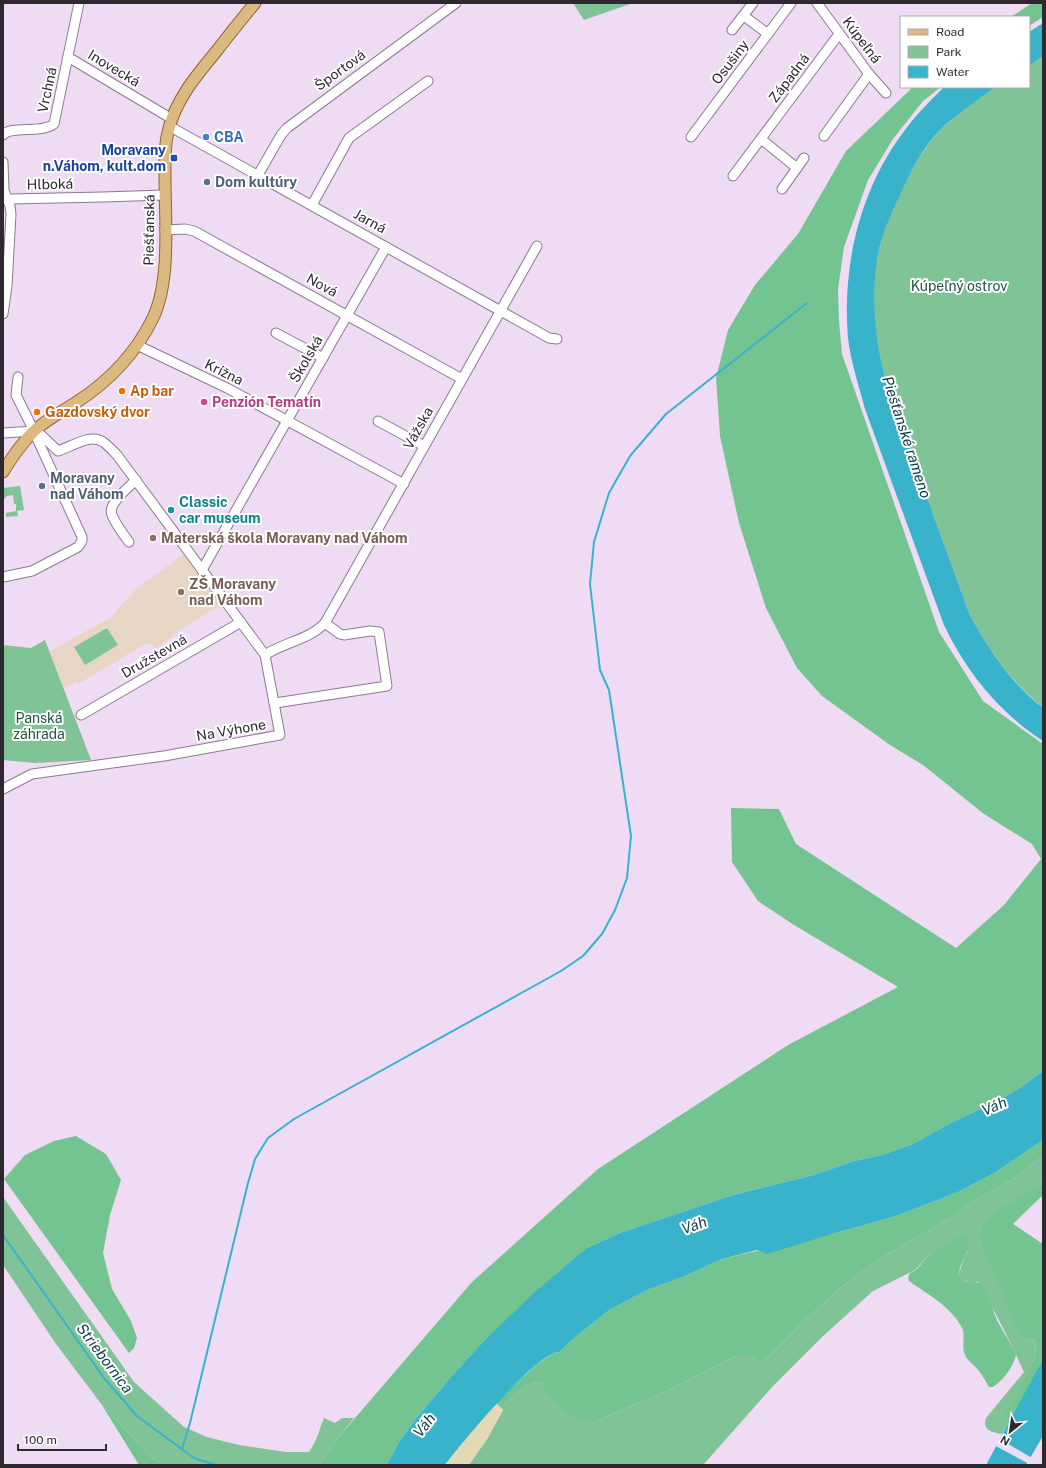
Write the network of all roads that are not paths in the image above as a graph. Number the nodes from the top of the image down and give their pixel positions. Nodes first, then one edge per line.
1 (80, 3) edge
2 (254, 3) edge
3 (456, 3) edge
4 (753, 3) edge
5 (791, 3) edge
6 (817, 3) edge
7 (744, 16) junction
8 (732, 30) dead end
9 (768, 34) junction
10 (839, 34) junction
11 (68, 57) junction
12 (869, 74) junction
13 (428, 80) dead end
14 (886, 93) dead end
15 (835, 105) dead end
16 (842, 111) junction
17 (171, 122) junction
18 (3, 135) edge
19 (824, 136) dead end
20 (691, 138) dead end
21 (761, 139) junction
22 (804, 158) dead end
23 (3, 162) edge
24 (797, 168) junction
25 (258, 175) junction
26 (733, 176) dead end
27 (782, 189) dead end
28 (165, 195) junction
29 (7, 200) junction
30 (312, 205) junction
31 (165, 230) junction
32 (537, 246) dead end
33 (386, 247) junction
34 (501, 310) junction
35 (3, 314) edge
36 (348, 315) junction
37 (276, 333) dead end
38 (557, 339) dead end
39 (137, 345) junction
40 (323, 358) junction
41 (18, 377) dead end
42 (462, 379) junction
43 (286, 420) junction
44 (378, 421) dead end
45 (34, 431) junction
46 (3, 433) edge
47 (424, 446) junction
48 (3, 472) edge
49 (136, 480) junction
50 (404, 484) junction
51 (129, 542) dead end
52 (202, 570) junction
53 (3, 577) edge
54 (241, 622) junction
55 (325, 624) junction
56 (265, 655) junction
57 (275, 704) junction
58 (81, 715) dead end
59 (3, 789) edge

1 - 11 street, Inovecká
2 - 17 main road, Piešťanská
3 - 25 street, Športová
4 - 7 street, Osušiny
5 - 9 street, Osušiny
6 - 10 street, Kúpeľná
7 - 8 street, Osušiny
7 - 9 street
9 - 20 street, Osušiny
10 - 12 street, Kúpeľná
10 - 21 street, Západná
11 - 17 street, Inovecká
11 - 18 street, Vrchná
12 - 14 street, Kúpeľná
12 - 16 street
13 - 30 street
15 - 16 street
16 - 19 street
17 - 25 street, Jarná
17 - 28 main road, Piešťanská
21 - 24 street
21 - 26 street, Západná
22 - 24 street
23 - 29 street
24 - 27 street
25 - 30 street, Jarná
28 - 29 street, Hlboká
28 - 31 main road, Piešťanská
29 - 35 street
30 - 33 street, Jarná
31 - 36 street, Nová
31 - 39 main road, Piešťanská
32 - 34 street, Vážska
33 - 34 street, Jarná
33 - 36 street, Školská
34 - 38 street, Jarná
34 - 42 street, Vážska
36 - 40 street, Školská
36 - 42 street, Nová
37 - 40 street
39 - 43 street, Krížna
39 - 45 main road, Piešťanská
40 - 43 street, Školská
41 - 45 street
42 - 47 street, Vážska
43 - 50 street, Krížna
43 - 52 street, Školská
44 - 47 street
45 - 46 street
45 - 48 main road, Piešťanská
45 - 49 street, Na Výhone
45 - 53 street
47 - 50 street, Vážska
49 - 51 street
49 - 52 street, Na Výhone
50 - 55 street, Vážska
52 - 54 street, Na Výhone
54 - 56 street, Na Výhone
54 - 58 street, Družstevná
55 - 56 street, Vážska
55 - 57 street
56 - 57 street, Na Výhone
57 - 59 street, Na Výhone

